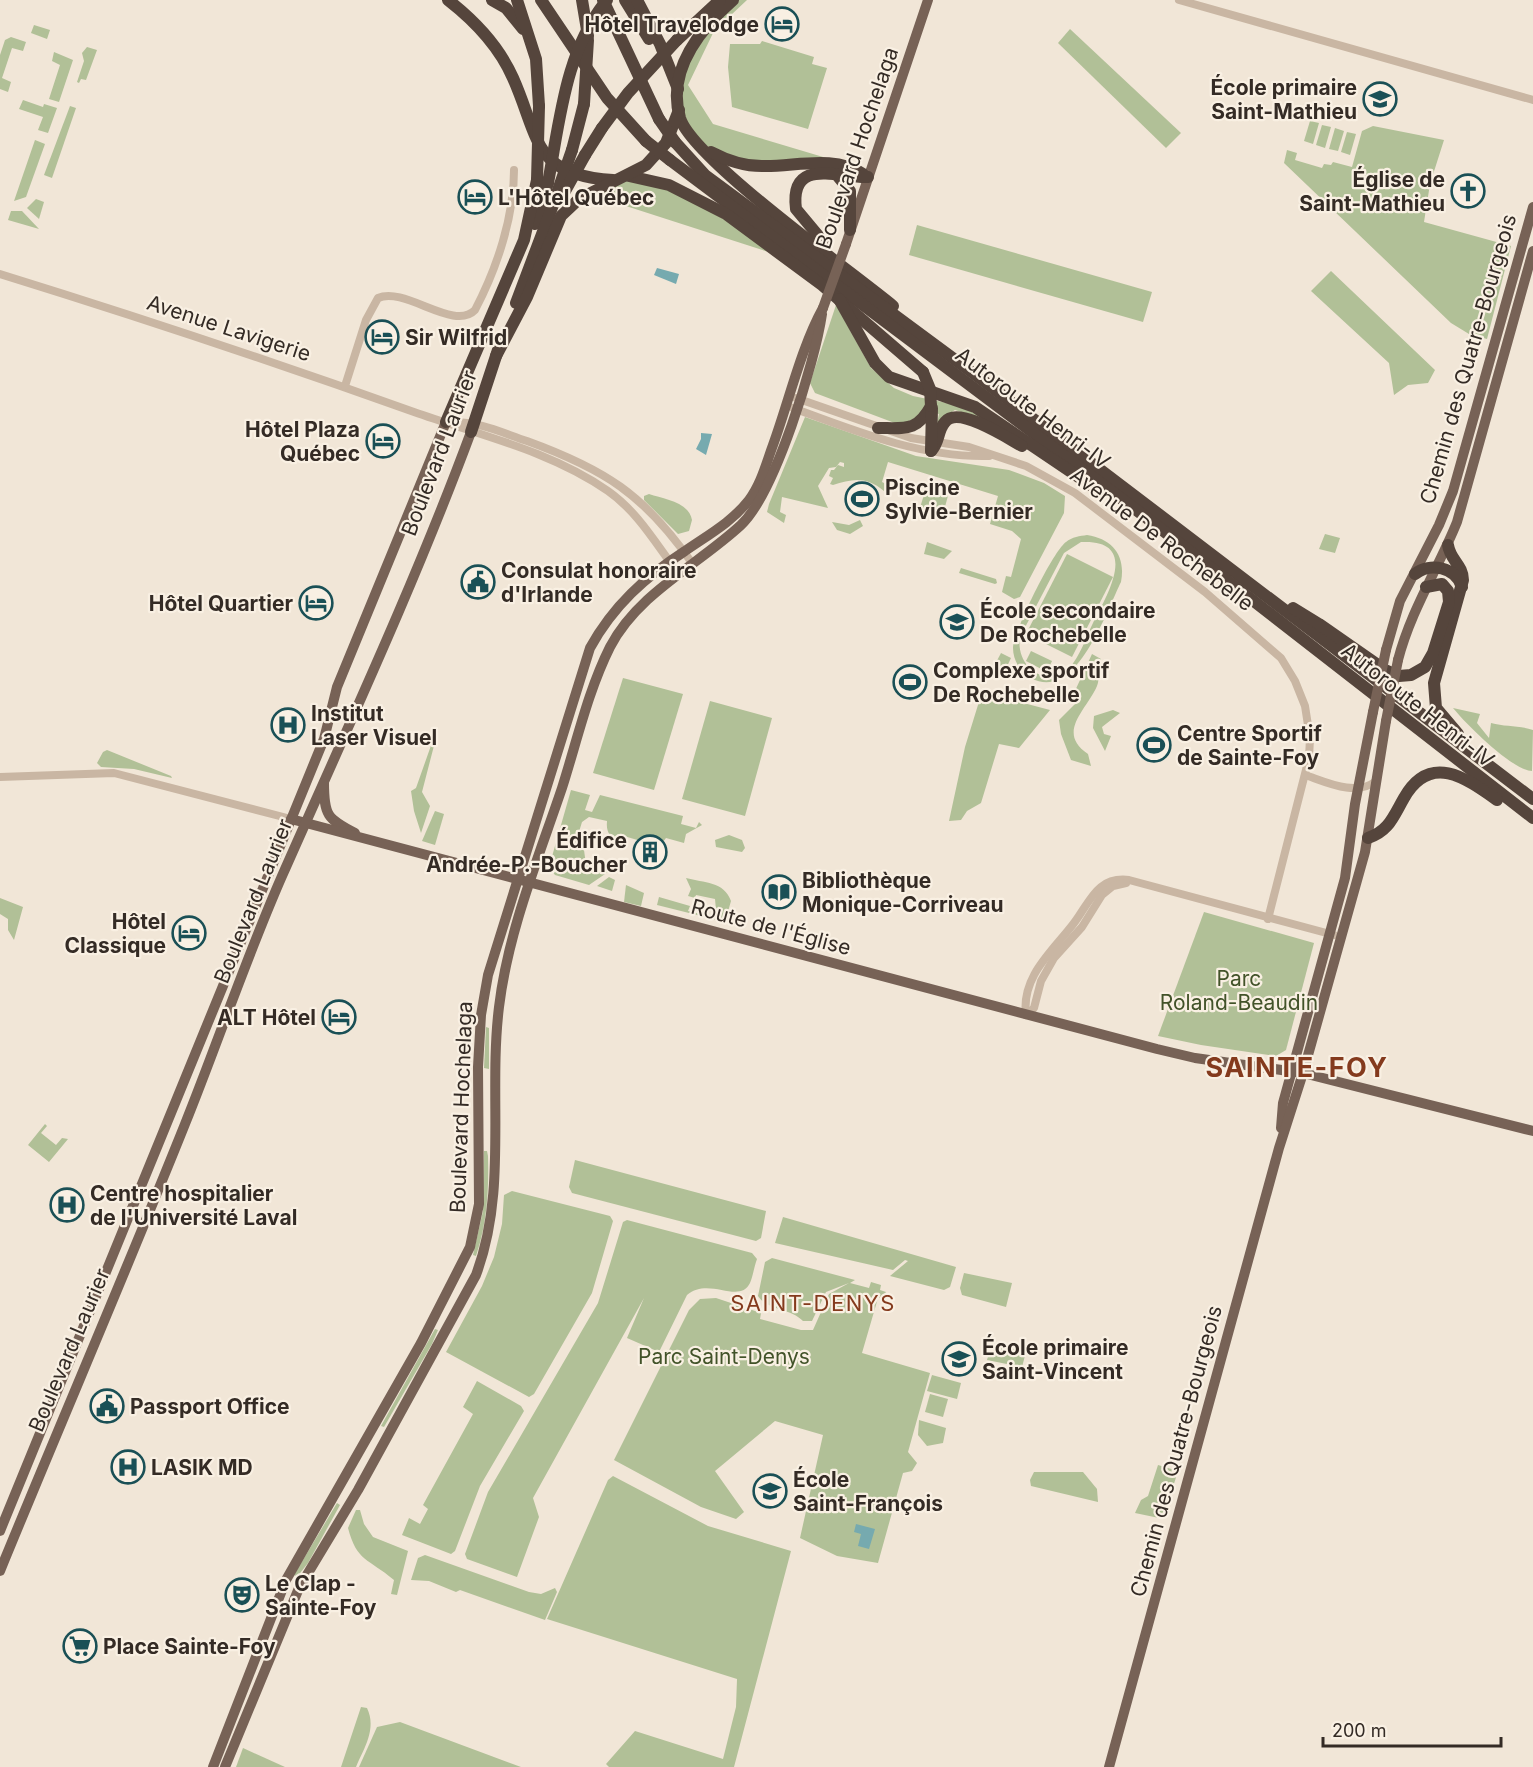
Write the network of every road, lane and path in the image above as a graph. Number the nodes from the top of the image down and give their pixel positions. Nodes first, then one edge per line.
1 (448, 0) edge
2 (492, 0) edge
3 (516, 0) edge
4 (541, 0) edge
5 (582, 0) edge
6 (605, 0) edge
7 (625, 0) edge
8 (637, 0) edge
9 (720, 0) edge
10 (733, 0) edge
11 (928, 0) edge
12 (1179, 0) edge
13 (670, 70) junction
14 (538, 79) junction
15 (678, 90) junction
16 (1533, 100) edge
17 (679, 108) junction
18 (698, 144) junction
19 (514, 170) dead end
20 (835, 174) junction
21 (629, 176) junction
22 (868, 177) junction
23 (614, 180) junction
24 (542, 181) junction
25 (558, 199) junction
26 (1533, 207) edge
27 (850, 230) junction
28 (1533, 251) edge
29 (849, 270) junction
30 (0, 274) edge
31 (854, 298) junction
32 (839, 299) junction
33 (496, 356) junction
34 (922, 372) junction
35 (976, 376) junction
36 (345, 386) junction
37 (793, 403) junction
38 (931, 410) junction
39 (446, 422) junction
40 (473, 427) junction
41 (879, 428) junction
42 (933, 446) junction
43 (1058, 464) junction
44 (1448, 545) junction
45 (684, 551) junction
46 (1197, 559) junction
47 (669, 562) junction
48 (692, 563) junction
49 (1437, 567) junction
50 (678, 573) junction
51 (1414, 574) junction
52 (1250, 584) junction
53 (1462, 586) junction
54 (1426, 587) junction
55 (1467, 748) junction
56 (1305, 775) junction
57 (0, 777) edge
58 (324, 778) junction
59 (1376, 781) junction
60 (1358, 789) junction
61 (1533, 799) edge
62 (1533, 818) edge
63 (291, 819) junction
64 (1533, 823) edge
65 (305, 824) junction
66 (1368, 838) junction
67 (374, 842) junction
68 (518, 881) junction
69 (531, 884) junction
70 (1268, 919) junction
71 (1335, 935) junction
72 (1026, 1015) junction
73 (1298, 1072) junction
74 (1533, 1131) edge
75 (462, 1268) junction
76 (476, 1275) junction
77 (0, 1531) edge
78 (0, 1571) edge
79 (213, 1767) edge
80 (225, 1767) edge
81 (1109, 1767) edge

1 - 23 highway
2 - 14 highway
3 - 14 highway
4 - 31 highway, Autoroute Henri-IV, bridge
5 - 25 highway, bridge
6 - 24 highway, bridge
6 - 35 highway, Autoroute Henri-IV, bridge
7 - 13 highway
8 - 13 highway
9 - 25 highway, bridge
10 - 15 highway
11 - 22 main road, Boulevard Hochelaga
12 - 16 street
13 - 15 highway
14 - 24 highway, bridge
15 - 17 highway
17 - 18 highway
17 - 21 highway
18 - 22 highway
18 - 29 highway
19 - 36 street
20 - 22 highway
20 - 27 highway
20 - 29 highway
21 - 23 highway
21 - 32 highway
22 - 27 main road, Boulevard Hochelaga
23 - 33 highway
24 - 39 highway, Boulevard Laurier
25 - 33 highway, Boulevard Laurier
26 - 51 main road, Chemin des Quatre-Bourgeois
27 - 37 main road, Boulevard Hochelaga, bridge
28 - 44 main road, Chemin des Quatre-Bourgeois
29 - 35 highway
30 - 36 street, Avenue Lavigerie
31 - 34 highway
31 - 46 highway, Autoroute Henri-IV
32 - 34 highway
32 - 43 highway
33 - 40 highway, Boulevard Laurier
34 - 38 highway, bridge
35 - 52 highway, Autoroute Henri-IV
36 - 39 street, Avenue Lavigerie
37 - 41 street, Avenue De Rochebelle
37 - 42 street, Avenue De Rochebelle
37 - 45 main road, Boulevard Hochelaga
37 - 48 main road, Boulevard Hochelaga
38 - 41 highway
38 - 42 highway
39 - 40 street, Avenue Lavigerie
39 - 63 main road, Boulevard Laurier
40 - 45 street, Avenue Lavigerie
40 - 47 street, Avenue Lavigerie
40 - 58 main road, Boulevard Laurier
41 - 42 street, Avenue De Rochebelle
42 - 43 highway
42 - 56 street, Avenue De Rochebelle
43 - 46 highway
44 - 49 main road, Chemin des Quatre-Bourgeois
44 - 53 highway
45 - 47 main road, Boulevard Hochelaga
45 - 48 street, Avenue Lavigerie
46 - 62 highway, Autoroute Henri-IV
47 - 50 street, Avenue Lavigerie
47 - 68 main road, Boulevard Hochelaga
48 - 50 main road, Boulevard Hochelaga
49 - 51 highway
49 - 53 highway
49 - 54 main road, Chemin des Quatre-Bourgeois
50 - 69 main road, Boulevard Hochelaga
51 - 60 main road, Chemin des Quatre-Bourgeois, bridge
52 - 54 highway
52 - 55 highway, Autoroute Henri-IV
53 - 55 highway
54 - 59 main road, Chemin des Quatre-Bourgeois, bridge
55 - 61 highway, Autoroute Henri-IV
56 - 60 street
56 - 70 street, Avenue De Rochebelle
57 - 63 street, Route de l'Église
58 - 65 main road, Boulevard Laurier
58 - 67 main road
59 - 60 street
59 - 66 main road, Chemin des Quatre-Bourgeois
60 - 71 main road, Chemin des Quatre-Bourgeois
63 - 65 main road, Route de l'Église
63 - 77 main road, Boulevard Laurier
64 - 66 highway
65 - 67 main road, Route de l'Église
65 - 78 main road, Boulevard Laurier
66 - 71 main road, Chemin des Quatre-Bourgeois
67 - 68 main road, Route de l'Église
68 - 69 main road, Route de l'Église
68 - 75 main road, Boulevard Hochelaga
69 - 72 main road, Route de l'Église
69 - 76 main road, Boulevard Hochelaga
70 - 71 street
70 - 72 street
71 - 73 main road, Chemin des Quatre-Bourgeois
72 - 73 main road, Route de l'Église
73 - 74 main road, Route de l'Église
73 - 81 main road, Chemin des Quatre-Bourgeois
75 - 76 main road
75 - 79 main road, Boulevard Hochelaga
76 - 80 main road, Boulevard Hochelaga

